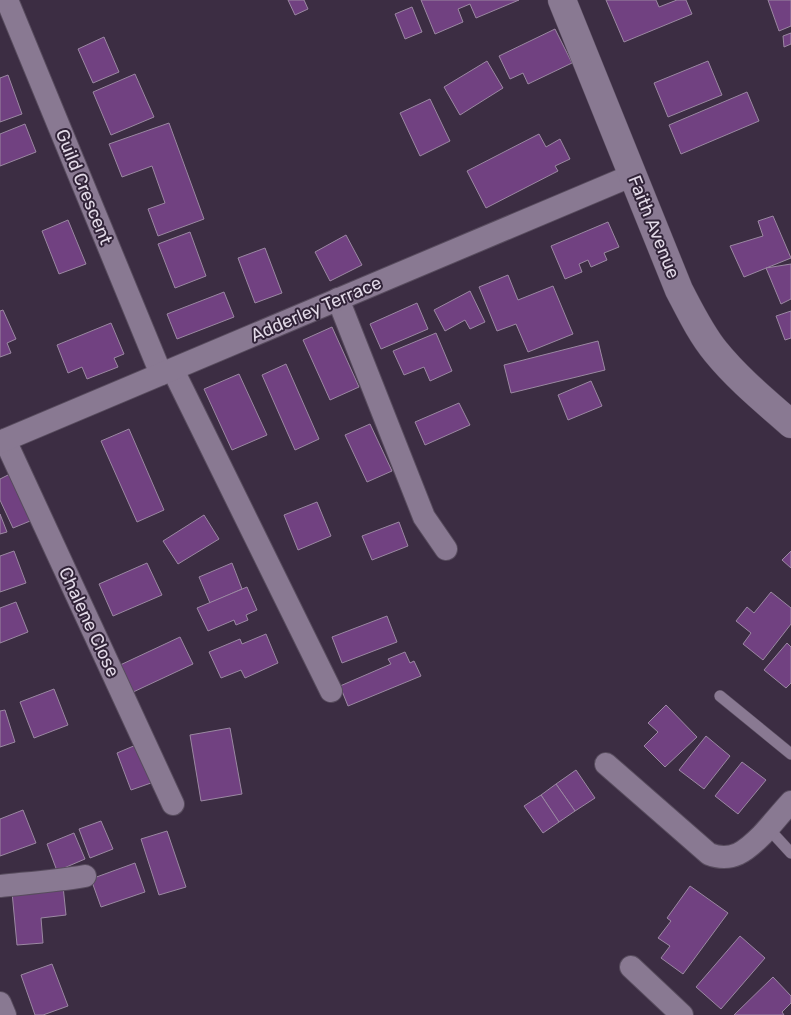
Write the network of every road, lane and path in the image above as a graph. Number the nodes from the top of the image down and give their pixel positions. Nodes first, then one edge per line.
1 (7, 0) edge
2 (562, 0) edge
3 (633, 175) junction
4 (338, 299) junction
5 (167, 372) junction
6 (791, 424) edge
7 (2, 441) edge
8 (446, 549) dead end
9 (331, 691) dead end
10 (720, 696) dead end
11 (791, 754) edge
12 (606, 764) dead end
13 (791, 802) edge
14 (173, 804) dead end
15 (768, 828) junction
16 (791, 853) edge
17 (85, 876) dead end
18 (0, 886) edge
19 (631, 967) dead end
20 (0, 1004) edge
21 (5, 1015) edge
22 (682, 1015) edge

1 - 5 street, Guild Crescent
2 - 3 street, Faith Avenue
3 - 4 street, Adderley Terrace
3 - 6 street, Faith Avenue
4 - 5 street, Adderley Terrace
4 - 8 street
5 - 7 street, Adderley Terrace
5 - 9 street, Guild Crescent
7 - 14 street, Chalene Close
10 - 11 lane
12 - 15 street
13 - 15 street
15 - 16 lane
17 - 18 street
19 - 22 street
20 - 21 street

